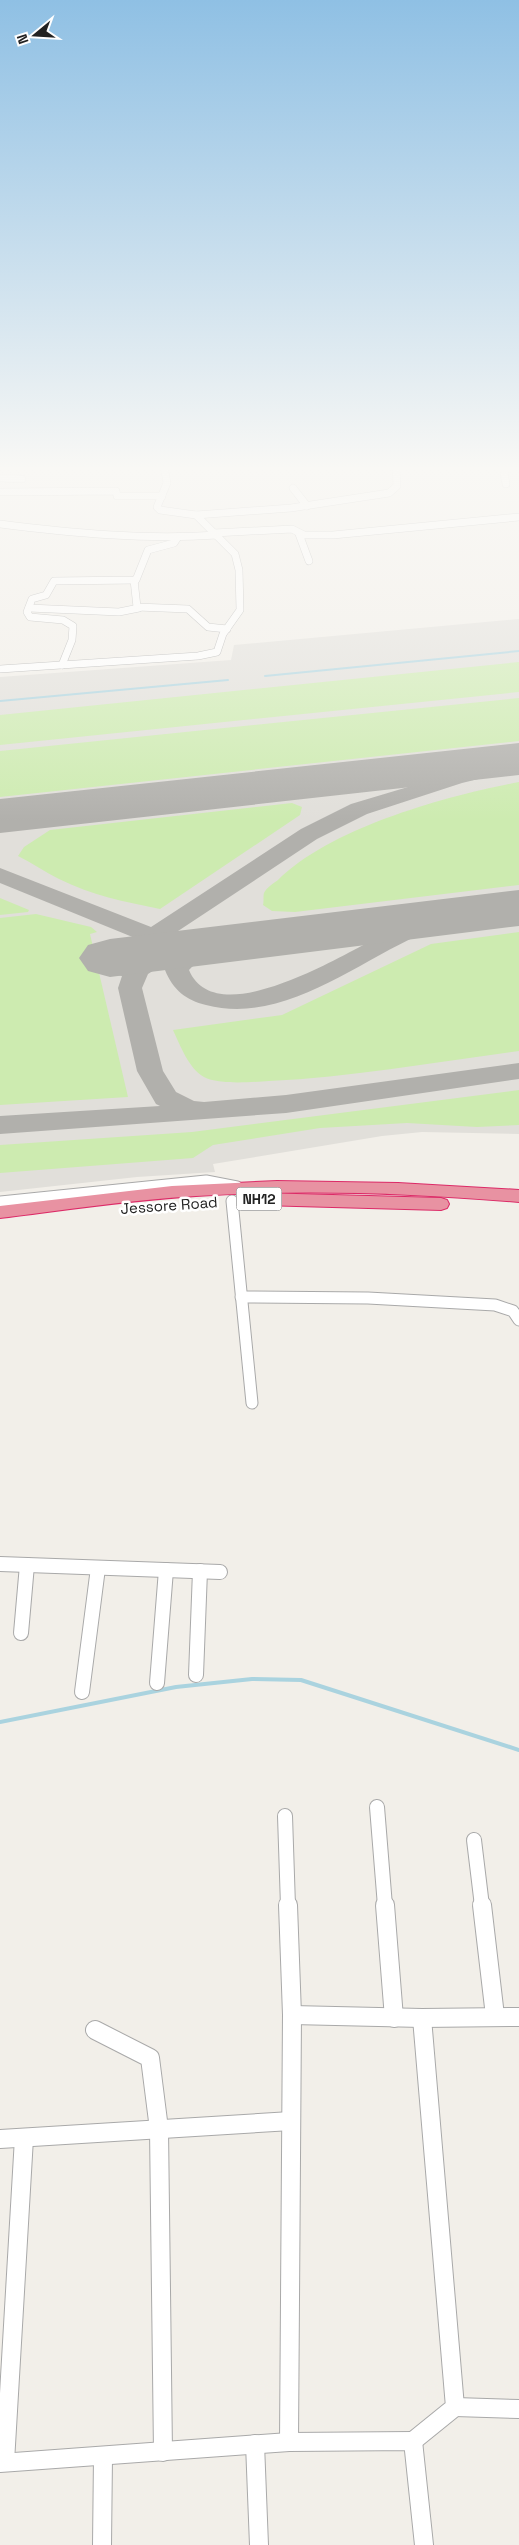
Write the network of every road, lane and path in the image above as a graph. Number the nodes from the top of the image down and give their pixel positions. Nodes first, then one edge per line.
1 (52, 585) edge
2 (134, 585) edge
3 (239, 585) edge
4 (29, 608) junction
5 (139, 608) junction
6 (227, 629) junction
7 (62, 665) junction
8 (0, 669) edge
9 (238, 1194) junction
10 (519, 1196) edge
11 (0, 1202) edge
12 (519, 1207) edge
13 (0, 1212) edge
14 (0, 1224) edge
15 (241, 1297) junction
16 (519, 1320) edge
17 (252, 1403) dead end
18 (0, 1564) edge
19 (27, 1565) junction
20 (98, 1568) junction
21 (166, 1570) junction
22 (200, 1571) junction
23 (220, 1572) dead end
24 (21, 1633) dead end
25 (196, 1674) dead end
26 (157, 1682) dead end
27 (82, 1692) dead end
28 (377, 1807) dead end
29 (285, 1816) dead end
30 (474, 1840) dead end
31 (292, 2015) junction
32 (495, 2016) junction
33 (519, 2017) edge
34 (394, 2018) junction
35 (422, 2018) junction
36 (95, 2030) dead end
37 (291, 2121) junction
38 (158, 2129) junction
39 (24, 2138) junction
40 (0, 2139) edge
41 (455, 2407) junction
42 (519, 2409) edge
43 (413, 2441) junction
44 (289, 2442) junction
45 (255, 2444) junction
46 (163, 2452) junction
47 (102, 2457) junction
48 (2, 2463) edge
49 (102, 2545) edge
50 (260, 2545) edge
51 (424, 2545) edge

1 - 4 street
2 - 5 street
3 - 6 street
4 - 5 street
4 - 7 street
5 - 6 street
6 - 7 street
7 - 8 street
9 - 10 highway, NH12
9 - 11 street
9 - 12 highway, Jessore Road / NH12
9 - 13 highway, NH12
9 - 14 highway, Jessore Road / NH12
9 - 15 street
15 - 16 street
15 - 17 street
18 - 19 street
19 - 20 street
19 - 24 street
20 - 21 street
20 - 27 street
21 - 22 street
21 - 26 street
22 - 23 street
22 - 25 street
28 - 34 street
29 - 31 street
30 - 32 street
31 - 34 street
31 - 37 street
32 - 33 street
32 - 35 street
34 - 35 street
35 - 41 street
36 - 38 street
37 - 38 street
37 - 44 street
38 - 39 street
38 - 46 street
39 - 40 street
39 - 48 street
41 - 42 street
41 - 43 street
43 - 44 street
43 - 51 street
44 - 45 street
45 - 46 street
45 - 50 street
46 - 47 street
47 - 48 street
47 - 49 street

